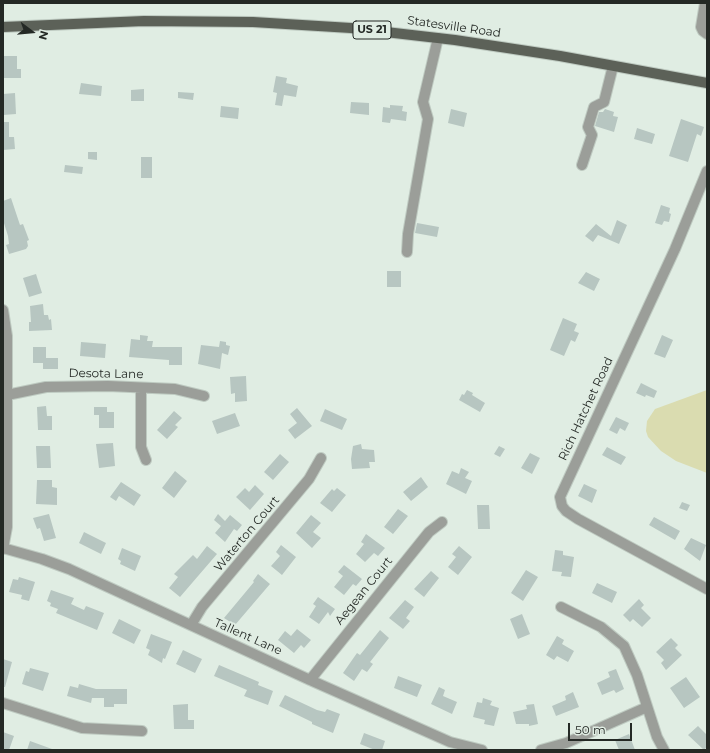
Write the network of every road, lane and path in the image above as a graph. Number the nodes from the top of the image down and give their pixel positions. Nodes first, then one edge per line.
1 (705, 3) edge
2 (3, 27) edge
3 (707, 34) edge
4 (438, 38) junction
5 (613, 66) junction
6 (707, 83) edge
7 (582, 165) dead end
8 (707, 171) edge
9 (407, 252) dead end
10 (3, 310) edge
11 (5, 346) edge
12 (140, 388) junction
13 (7, 396) junction
14 (204, 396) dead end
15 (321, 458) dead end
16 (146, 460) dead end
17 (442, 522) dead end
18 (3, 548) edge
19 (707, 589) edge
20 (561, 607) dead end
21 (191, 625) junction
22 (310, 680) junction
23 (3, 704) edge
24 (647, 707) junction
25 (142, 731) dead end
26 (482, 750) edge
27 (541, 750) edge
28 (664, 750) edge

1 - 3 street
2 - 4 main road, Statesville Road / US 21
4 - 5 main road, Statesville Road / US 21
4 - 9 street
5 - 6 main road, Statesville Road / US 21
5 - 7 street
8 - 19 street, Rich Hatchet Road
10 - 11 street
11 - 13 street
12 - 13 street, Desota Lane
12 - 14 street, Desota Lane
12 - 16 street
13 - 18 street
15 - 21 street, Waterton Court
17 - 22 street, Aegean Court
18 - 21 street, Tallent Lane
20 - 24 street
21 - 22 street, Tallent Lane
22 - 26 street, Tallent Lane
23 - 25 street
24 - 27 street
24 - 28 street

